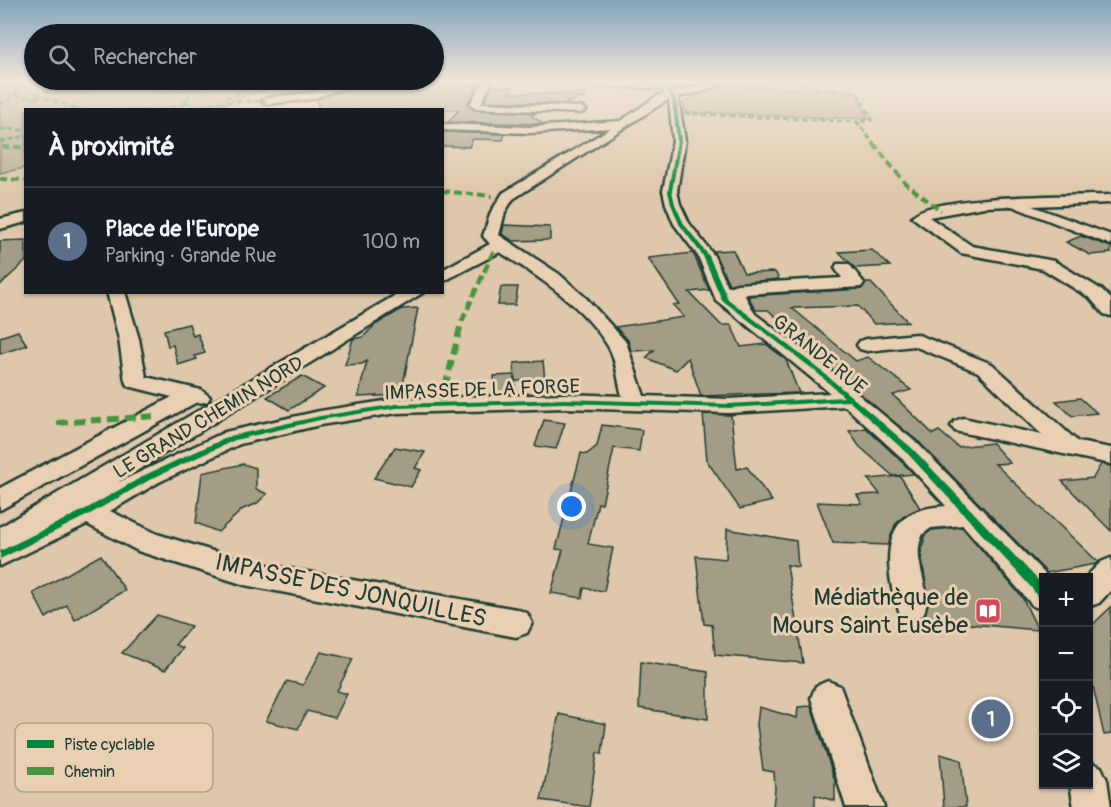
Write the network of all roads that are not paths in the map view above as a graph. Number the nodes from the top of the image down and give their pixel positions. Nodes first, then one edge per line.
1 (629, 120) edge
2 (674, 120) edge
3 (622, 124) junction
4 (444, 127) edge
5 (1111, 199) edge
6 (1011, 202) junction
7 (24, 218) edge
8 (0, 224) edge
9 (1104, 237) edge
10 (500, 245) junction
11 (843, 268) dead end
12 (444, 275) edge
13 (117, 294) edge
14 (412, 294) edge
15 (1111, 310) edge
16 (746, 317) junction
17 (867, 345) dead end
18 (193, 395) junction
19 (851, 399) junction
20 (635, 402) junction
21 (230, 404) junction
22 (963, 426) dead end
23 (1071, 449) junction
24 (1111, 456) edge
25 (0, 500) edge
26 (87, 512) junction
27 (970, 514) junction
28 (0, 541) edge
29 (0, 555) edge
30 (1111, 570) edge
31 (1093, 590) edge
32 (1039, 591) edge
33 (912, 606) dead end
34 (516, 623) dead end
35 (828, 698) dead end
36 (1090, 789) edge
37 (865, 807) edge
38 (1093, 807) edge

1 - 3 street
2 - 16 street, GRANDE RUE
3 - 4 street
3 - 10 street
5 - 6 street
6 - 9 street
6 - 15 street
7 - 8 street
10 - 12 street
10 - 20 street
11 - 16 street
13 - 18 street
14 - 21 street, LE GRAND CHEMIN NORD
16 - 19 street, GRANDE RUE
17 - 23 street
18 - 21 street
18 - 25 street
19 - 20 street, IMPASSE DE LA FORGE
19 - 27 street, GRANDE RUE
20 - 26 street, IMPASSE DE LA FORGE
21 - 28 street, LE GRAND CHEMIN NORD
22 - 23 street
23 - 24 street
26 - 29 street, IMPASSE DE LA FORGE
26 - 34 street, IMPASSE DES JONQUILLES
27 - 32 street, GRANDE RUE
27 - 33 street
30 - 31 street
35 - 37 street
36 - 38 street

